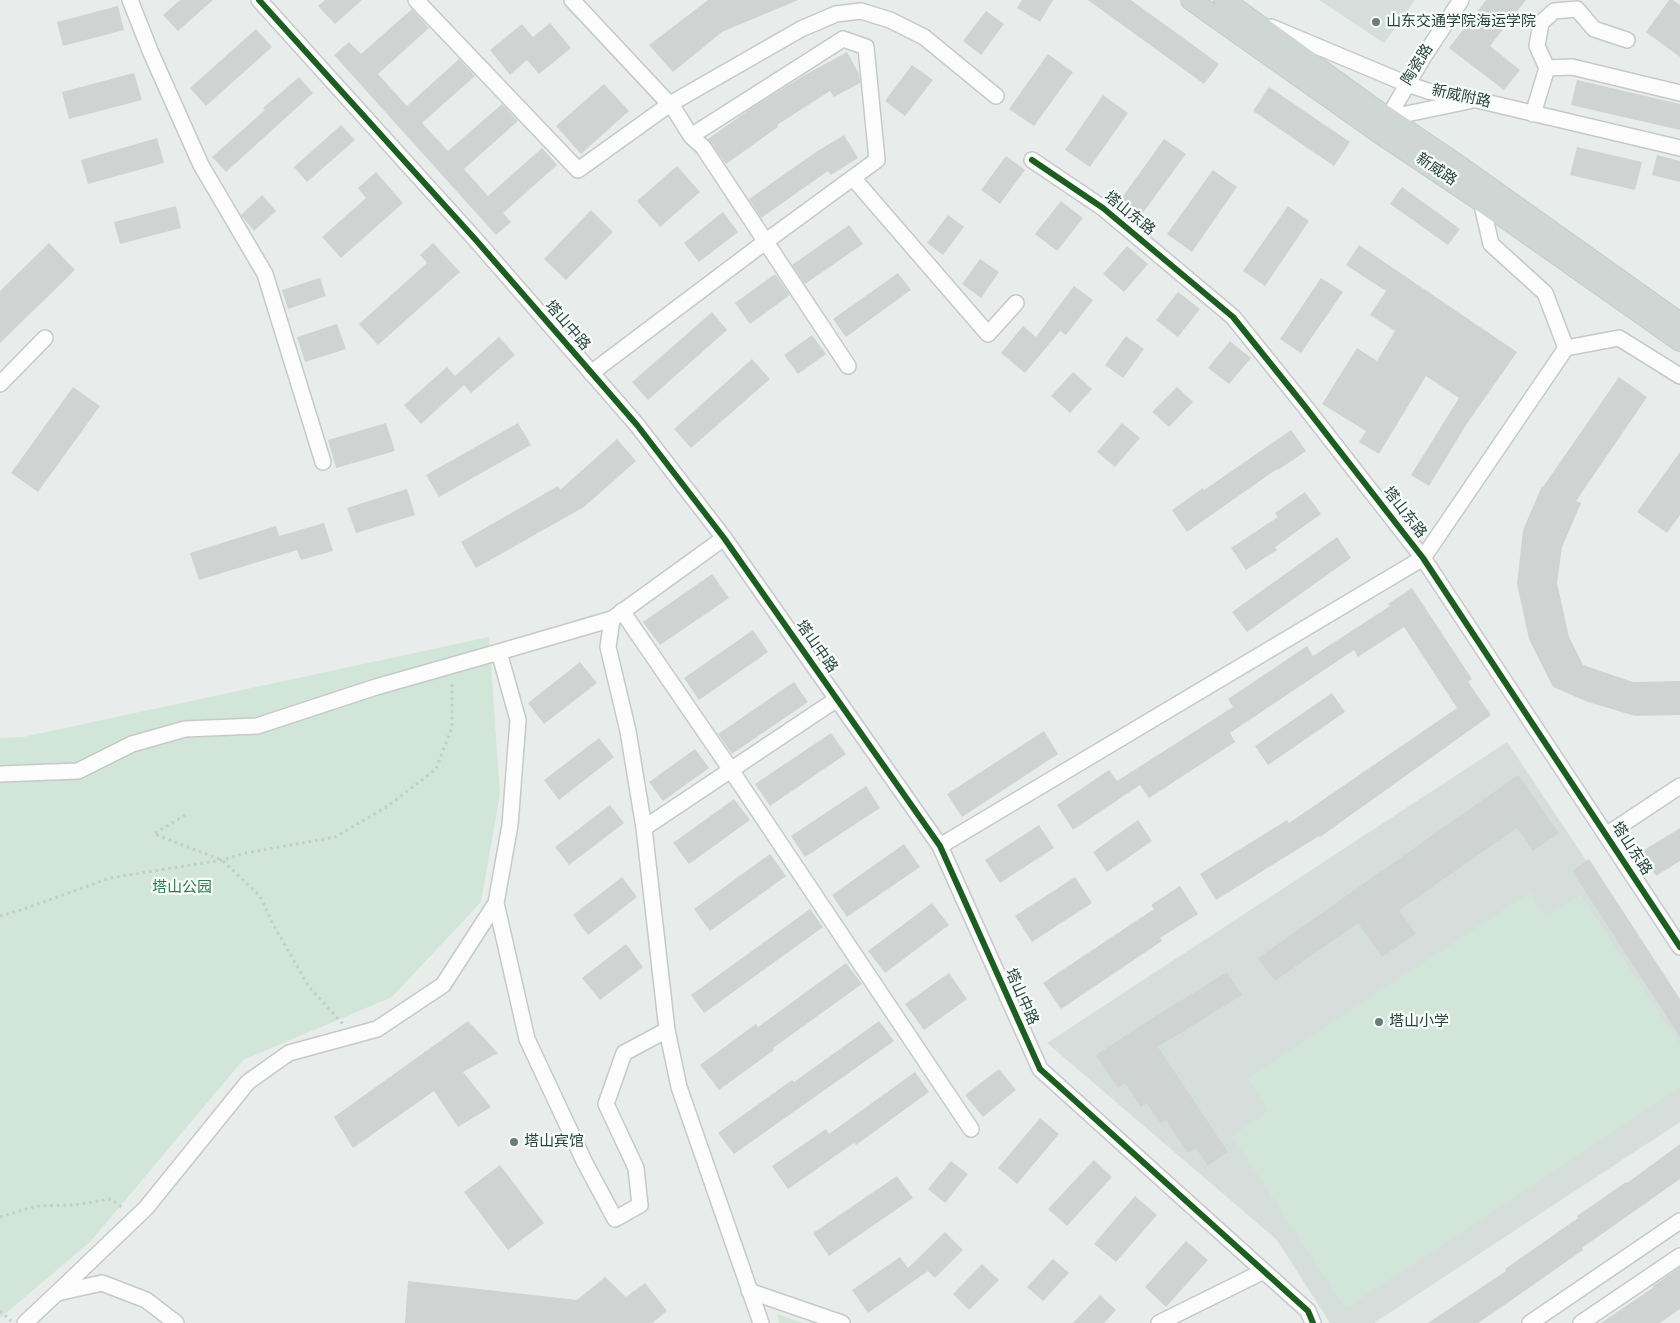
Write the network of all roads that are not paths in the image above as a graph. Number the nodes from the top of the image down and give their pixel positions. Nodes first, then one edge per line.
1 (130, 0) edge
2 (259, 0) edge
3 (416, 0) edge
4 (572, 0) edge
5 (1191, 0) edge
6 (1224, 0) edge
7 (1461, 0) edge
8 (1251, 19) junction
9 (1627, 40) dead end
10 (1547, 68) junction
11 (1407, 84) junction
12 (1680, 93) edge
13 (996, 96) dead end
14 (1476, 100) junction
15 (670, 104) junction
16 (1533, 114) junction
17 (1383, 125) junction
18 (691, 136) junction
19 (1680, 148) edge
20 (1032, 160) dead end
21 (853, 178) junction
22 (1481, 201) junction
23 (765, 242) junction
24 (1016, 303) dead end
25 (1680, 323) edge
26 (45, 338) dead end
27 (1680, 341) edge
28 (1566, 348) junction
29 (848, 366) dead end
30 (591, 374) junction
31 (1679, 376) edge
32 (0, 384) edge
33 (323, 462) dead end
34 (724, 538) junction
35 (1423, 558) junction
36 (617, 615) junction
37 (499, 652) junction
38 (837, 699) junction
39 (731, 770) junction
40 (0, 774) edge
41 (1680, 786) edge
42 (644, 828) junction
43 (1606, 835) junction
44 (940, 846) junction
45 (496, 903) junction
46 (1680, 947) edge
47 (667, 1030) junction
48 (971, 1129) dead end
49 (1680, 1221) edge
50 (1680, 1256) edge
51 (1264, 1271) junction
52 (749, 1291) junction
53 (57, 1293) junction
54 (25, 1323) edge
55 (176, 1323) edge
56 (761, 1323) edge
57 (842, 1323) edge
58 (1159, 1323) edge
59 (1313, 1323) edge
60 (1530, 1323) edge
61 (1581, 1323) edge

1 - 33 street
2 - 30 street, 塔山中路
3 - 15 street
4 - 15 street
5 - 17 main road, 新威路
6 - 8 main road, 新威路
7 - 11 street, 陶瓷路
8 - 11 street, 新威附路
8 - 17 main road, 新威路
9 - 10 street
10 - 12 street
10 - 16 street
11 - 14 street, 新威附路
11 - 17 street, 陶瓷路
13 - 15 street
14 - 16 street, 新威附路
14 - 17 street
15 - 18 street
16 - 19 street, 新威附路
17 - 22 main road, 新威路
17 - 25 main road, 新威路
18 - 21 street
18 - 23 street
20 - 35 street, 塔山东路
21 - 23 street
21 - 24 street
22 - 27 main road, 新威路
22 - 28 street
23 - 29 street
23 - 30 street
26 - 32 street
28 - 31 street
28 - 35 street
30 - 34 street, 塔山中路
34 - 36 street
34 - 38 street, 塔山中路
35 - 43 street, 塔山东路
35 - 44 street
36 - 37 street
36 - 39 street
36 - 42 street
37 - 40 street
37 - 45 street
38 - 39 street
38 - 44 street, 塔山中路
39 - 42 street
39 - 48 street
41 - 43 street
42 - 47 street
43 - 46 street, 塔山东路
44 - 51 street, 塔山中路
45 - 47 street
45 - 53 street
47 - 52 street
49 - 60 street
50 - 61 street
51 - 58 street
51 - 59 street, 塔山中路
52 - 56 street
52 - 57 street
53 - 54 street
53 - 55 street

